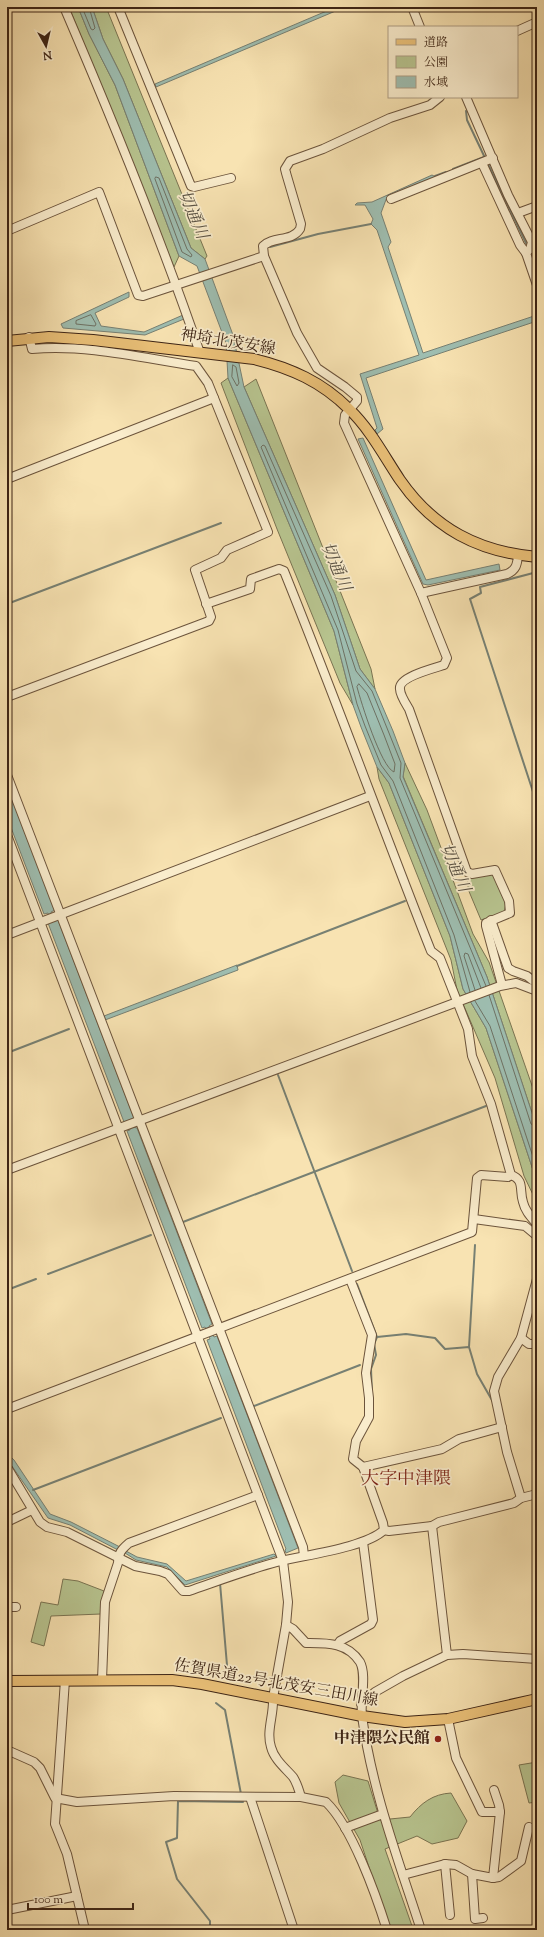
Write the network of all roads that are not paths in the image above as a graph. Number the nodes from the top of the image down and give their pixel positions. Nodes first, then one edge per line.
1 (64, 7) edge
2 (118, 7) edge
3 (412, 7) edge
4 (537, 22) edge
5 (420, 26) edge
6 (518, 31) edge
7 (439, 98) edge
8 (466, 98) edge
9 (487, 161) junction
10 (230, 178) dead end
11 (391, 199) dead end
12 (537, 206) edge
13 (518, 213) junction
14 (7, 231) edge
15 (526, 253) junction
16 (264, 256) junction
17 (177, 285) junction
18 (537, 285) edge
19 (29, 338) junction
20 (7, 341) edge
21 (200, 353) junction
22 (214, 398) junction
23 (350, 409) junction
24 (7, 479) edge
25 (518, 556) junction
26 (537, 557) edge
27 (421, 593) junction
28 (206, 604) junction
29 (7, 697) edge
30 (7, 775) edge
31 (370, 796) junction
32 (7, 835) edge
33 (51, 918) junction
34 (491, 920) junction
35 (7, 935) edge
36 (537, 984) edge
37 (501, 985) junction
38 (537, 991) edge
39 (459, 1002) junction
40 (134, 1124) junction
41 (118, 1129) junction
42 (7, 1170) edge
43 (511, 1175) junction
44 (474, 1219) junction
45 (537, 1224) edge
46 (537, 1236) edge
47 (350, 1279) junction
48 (537, 1279) edge
49 (213, 1331) junction
50 (197, 1337) junction
51 (521, 1338) junction
52 (537, 1344) edge
53 (7, 1409) edge
54 (502, 1427) junction
55 (7, 1467) edge
56 (363, 1467) junction
57 (537, 1494) edge
58 (258, 1495) junction
59 (521, 1498) junction
60 (32, 1510) junction
61 (7, 1522) edge
62 (432, 1526) junction
63 (384, 1530) junction
64 (363, 1542) junction
65 (120, 1553) junction
66 (304, 1556) junction
67 (283, 1561) junction
68 (286, 1625) junction
69 (338, 1644) junction
70 (447, 1655) junction
71 (537, 1659) edge
72 (65, 1680) junction
73 (102, 1680) junction
74 (7, 1681) edge
75 (273, 1698) junction
76 (537, 1700) edge
77 (361, 1704) junction
78 (362, 1716) junction
79 (448, 1719) junction
80 (7, 1750) edge
81 (494, 1790) dead end
82 (250, 1796) junction
83 (301, 1797) junction
84 (55, 1798) junction
85 (500, 1812) junction
86 (383, 1814) junction
87 (529, 1826) dead end
88 (345, 1828) junction
89 (445, 1864) junction
90 (472, 1874) junction
91 (403, 1875) junction
92 (493, 1878) junction
93 (77, 1896) junction
94 (7, 1910) edge
95 (450, 1915) dead end
96 (484, 1918) dead end
97 (85, 1930) edge
98 (294, 1930) edge
99 (387, 1930) edge
100 (421, 1930) edge

1 - 17 street
2 - 10 street
3 - 5 street
4 - 6 street
7 - 16 street
8 - 9 street
9 - 11 street
9 - 13 street
9 - 15 street
12 - 13 street
13 - 15 street
14 - 17 street
15 - 18 street
16 - 17 street
16 - 23 street
17 - 21 street
19 - 20 main road, 神埼北茂安線
19 - 21 main road, 神埼北茂安線
19 - 22 street
21 - 23 main road, 神埼北茂安線
22 - 24 street
22 - 28 street
23 - 25 main road, 神埼北茂安線
23 - 27 street
25 - 26 main road, 神埼北茂安線
25 - 27 street
27 - 34 street
28 - 29 street
28 - 31 street
30 - 33 street
31 - 33 street
31 - 39 street
32 - 33 street
33 - 35 street
33 - 40 street
33 - 41 street
34 - 36 street
34 - 37 street
37 - 38 street
37 - 39 street
39 - 40 street
39 - 43 street
40 - 41 street
40 - 49 street
41 - 42 street
41 - 50 street
43 - 44 street
43 - 45 street
44 - 46 street
44 - 47 street
47 - 49 street
47 - 56 street
48 - 51 street
49 - 50 street
49 - 66 street
50 - 53 street
50 - 58 street
51 - 52 street
51 - 54 street
54 - 56 street
54 - 59 street
55 - 60 street
56 - 63 street
57 - 59 street
58 - 65 street
58 - 67 street
59 - 62 street
60 - 61 street
60 - 65 street
62 - 63 street
62 - 70 street
63 - 64 street
64 - 66 street
64 - 69 street
65 - 67 street
65 - 73 street
66 - 67 street
67 - 68 street
68 - 69 street
68 - 75 street
69 - 77 street
70 - 71 street
70 - 77 street
72 - 73 main road, 佐賀県道22号北茂安三田川線
72 - 74 main road, 佐賀県道22号北茂安三田川線
72 - 84 street
73 - 75 main road, 佐賀県道22号北茂安三田川線
75 - 78 main road, 佐賀県道22号北茂安三田川線
75 - 83 street
76 - 79 main road, 佐賀県道22号北茂安三田川線
77 - 78 street
78 - 79 main road, 佐賀県道22号北茂安三田川線
78 - 86 street
79 - 85 street
80 - 84 street
81 - 85 street
82 - 83 street
82 - 84 street
82 - 98 street
83 - 88 street
84 - 93 street
85 - 92 street
86 - 88 street
86 - 91 street
87 - 92 street
88 - 99 street
89 - 90 street
89 - 91 street
89 - 95 street
90 - 92 street
90 - 96 street
91 - 100 street
93 - 94 street
93 - 97 street

